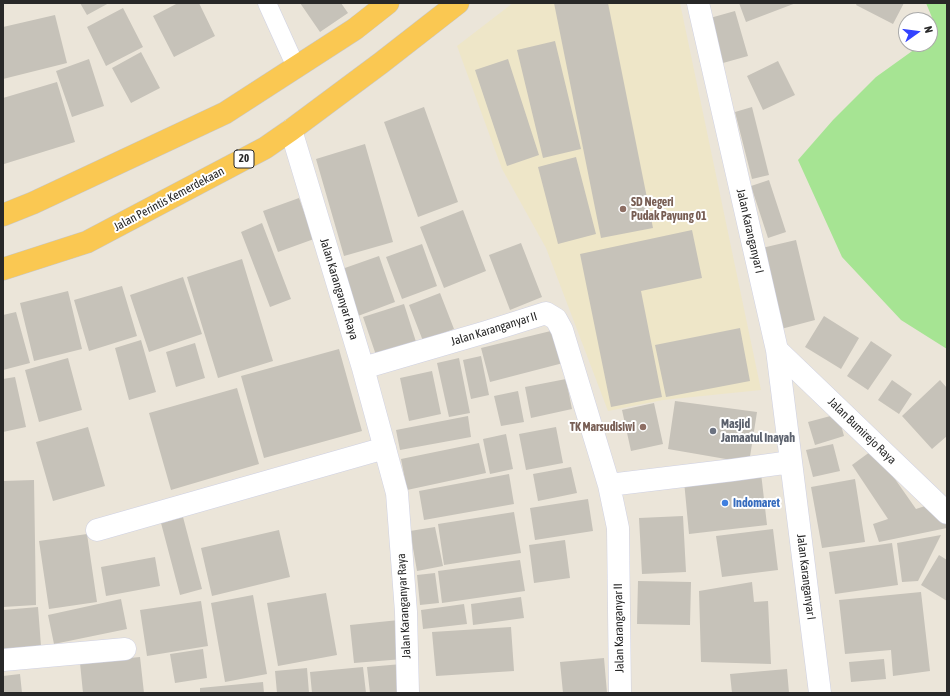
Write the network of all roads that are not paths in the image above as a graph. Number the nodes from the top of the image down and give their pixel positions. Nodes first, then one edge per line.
1 (267, 3) edge
2 (388, 3) edge
3 (458, 3) edge
4 (698, 3) edge
5 (296, 67) junction
6 (291, 130) junction
7 (3, 215) edge
8 (3, 269) edge
9 (777, 350) junction
10 (363, 368) junction
11 (385, 448) junction
12 (791, 462) junction
13 (609, 485) junction
14 (947, 513) edge
15 (97, 530) dead end
16 (125, 649) dead end
17 (3, 660) edge
18 (408, 693) edge
19 (620, 693) edge
20 (820, 693) edge

1 - 5 lane
2 - 5 highway
3 - 6 highway, Jalan Perintis Kemerdekaan / 20
4 - 9 street, Jalan Karanganyar I
5 - 7 highway
6 - 8 highway, Jalan Perintis Kemerdekaan / 20
6 - 10 street, Jalan Karanganyar Raya
9 - 12 street, Jalan Karanganyar I
9 - 14 street, Jalan Bumirejo Raya
10 - 11 street, Jalan Karanganyar Raya
10 - 13 street, Jalan Karanganyar II
11 - 15 street
11 - 18 street, Jalan Karanganyar Raya
12 - 13 street
12 - 20 street, Jalan Karanganyar I
13 - 19 street, Jalan Karanganyar II
16 - 17 street

